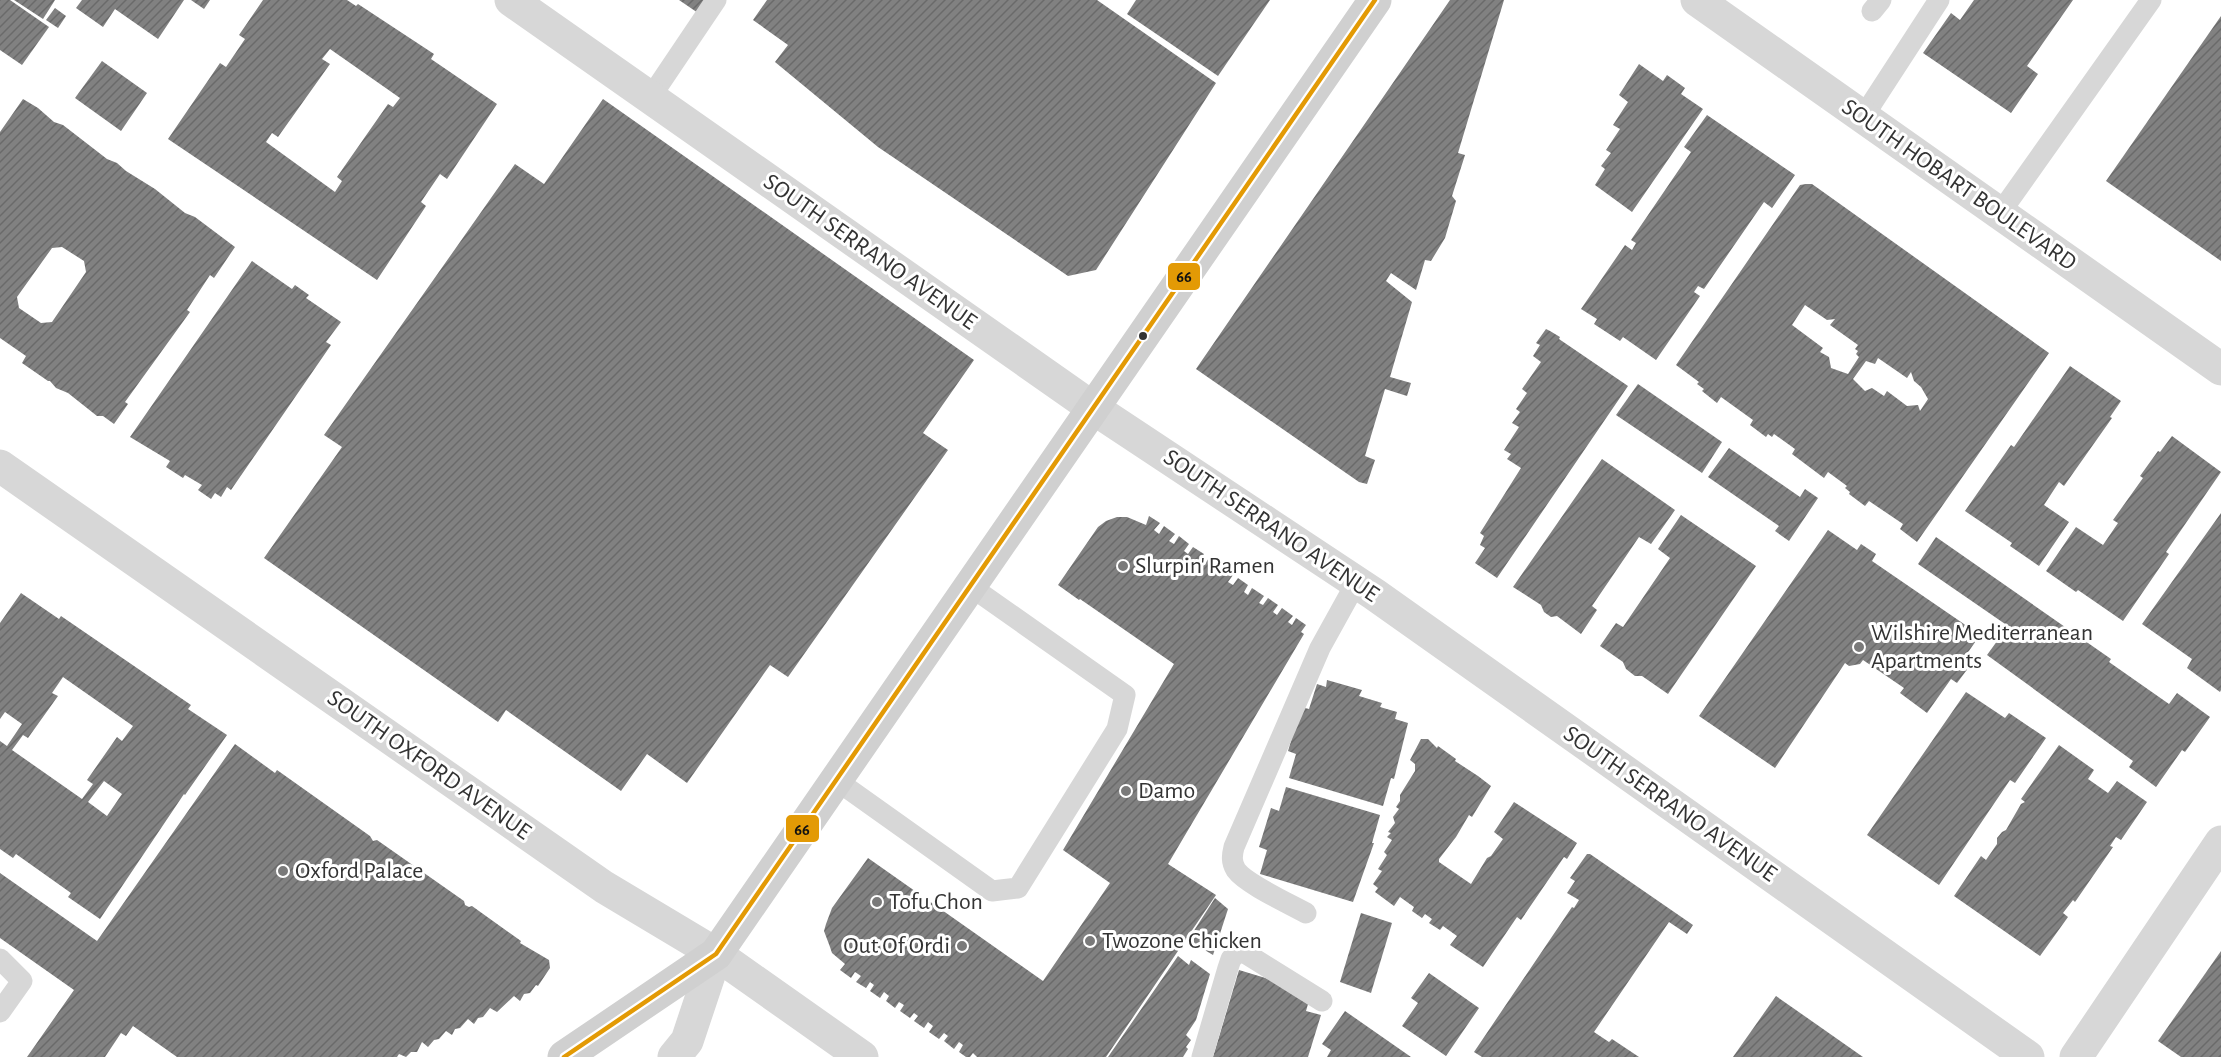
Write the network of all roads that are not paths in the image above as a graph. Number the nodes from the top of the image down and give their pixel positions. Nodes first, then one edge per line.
1 (511, 0) edge
2 (716, 0) edge
3 (1375, 0) edge
4 (1697, 0) edge
5 (1939, 0) edge
6 (2151, 0) edge
7 (650, 98) junction
8 (1863, 117) junction
9 (2000, 213) junction
10 (2221, 369) edge
11 (1093, 408) junction
12 (0, 466) edge
13 (1356, 583) junction
14 (970, 586) junction
15 (836, 780) junction
16 (2221, 842) edge
17 (1306, 914) dead end
18 (716, 954) junction
19 (0, 958) edge
20 (1322, 1001) dead end
21 (0, 1012) edge
22 (564, 1057) edge
23 (674, 1057) edge
24 (862, 1057) edge
25 (1202, 1057) edge
26 (2028, 1057) edge
27 (2076, 1057) edge

1 - 7 street, SOUTH SERRANO AVENUE
2 - 7 lane
3 - 11 main road
4 - 8 street, SOUTH HOBART BOULEVARD
5 - 8 lane
6 - 9 lane
7 - 11 street, SOUTH SERRANO AVENUE
8 - 9 street, SOUTH HOBART BOULEVARD
9 - 10 street, SOUTH HOBART BOULEVARD
11 - 13 street, SOUTH SERRANO AVENUE
11 - 14 main road
12 - 18 street, SOUTH OXFORD AVENUE
13 - 17 lane
13 - 26 street, SOUTH SERRANO AVENUE
14 - 15 main road
14 - 15 lane
15 - 18 main road
16 - 27 street
18 - 22 main road
18 - 23 street
18 - 24 street, SOUTH OXFORD AVENUE
19 - 21 lane
20 - 25 lane

